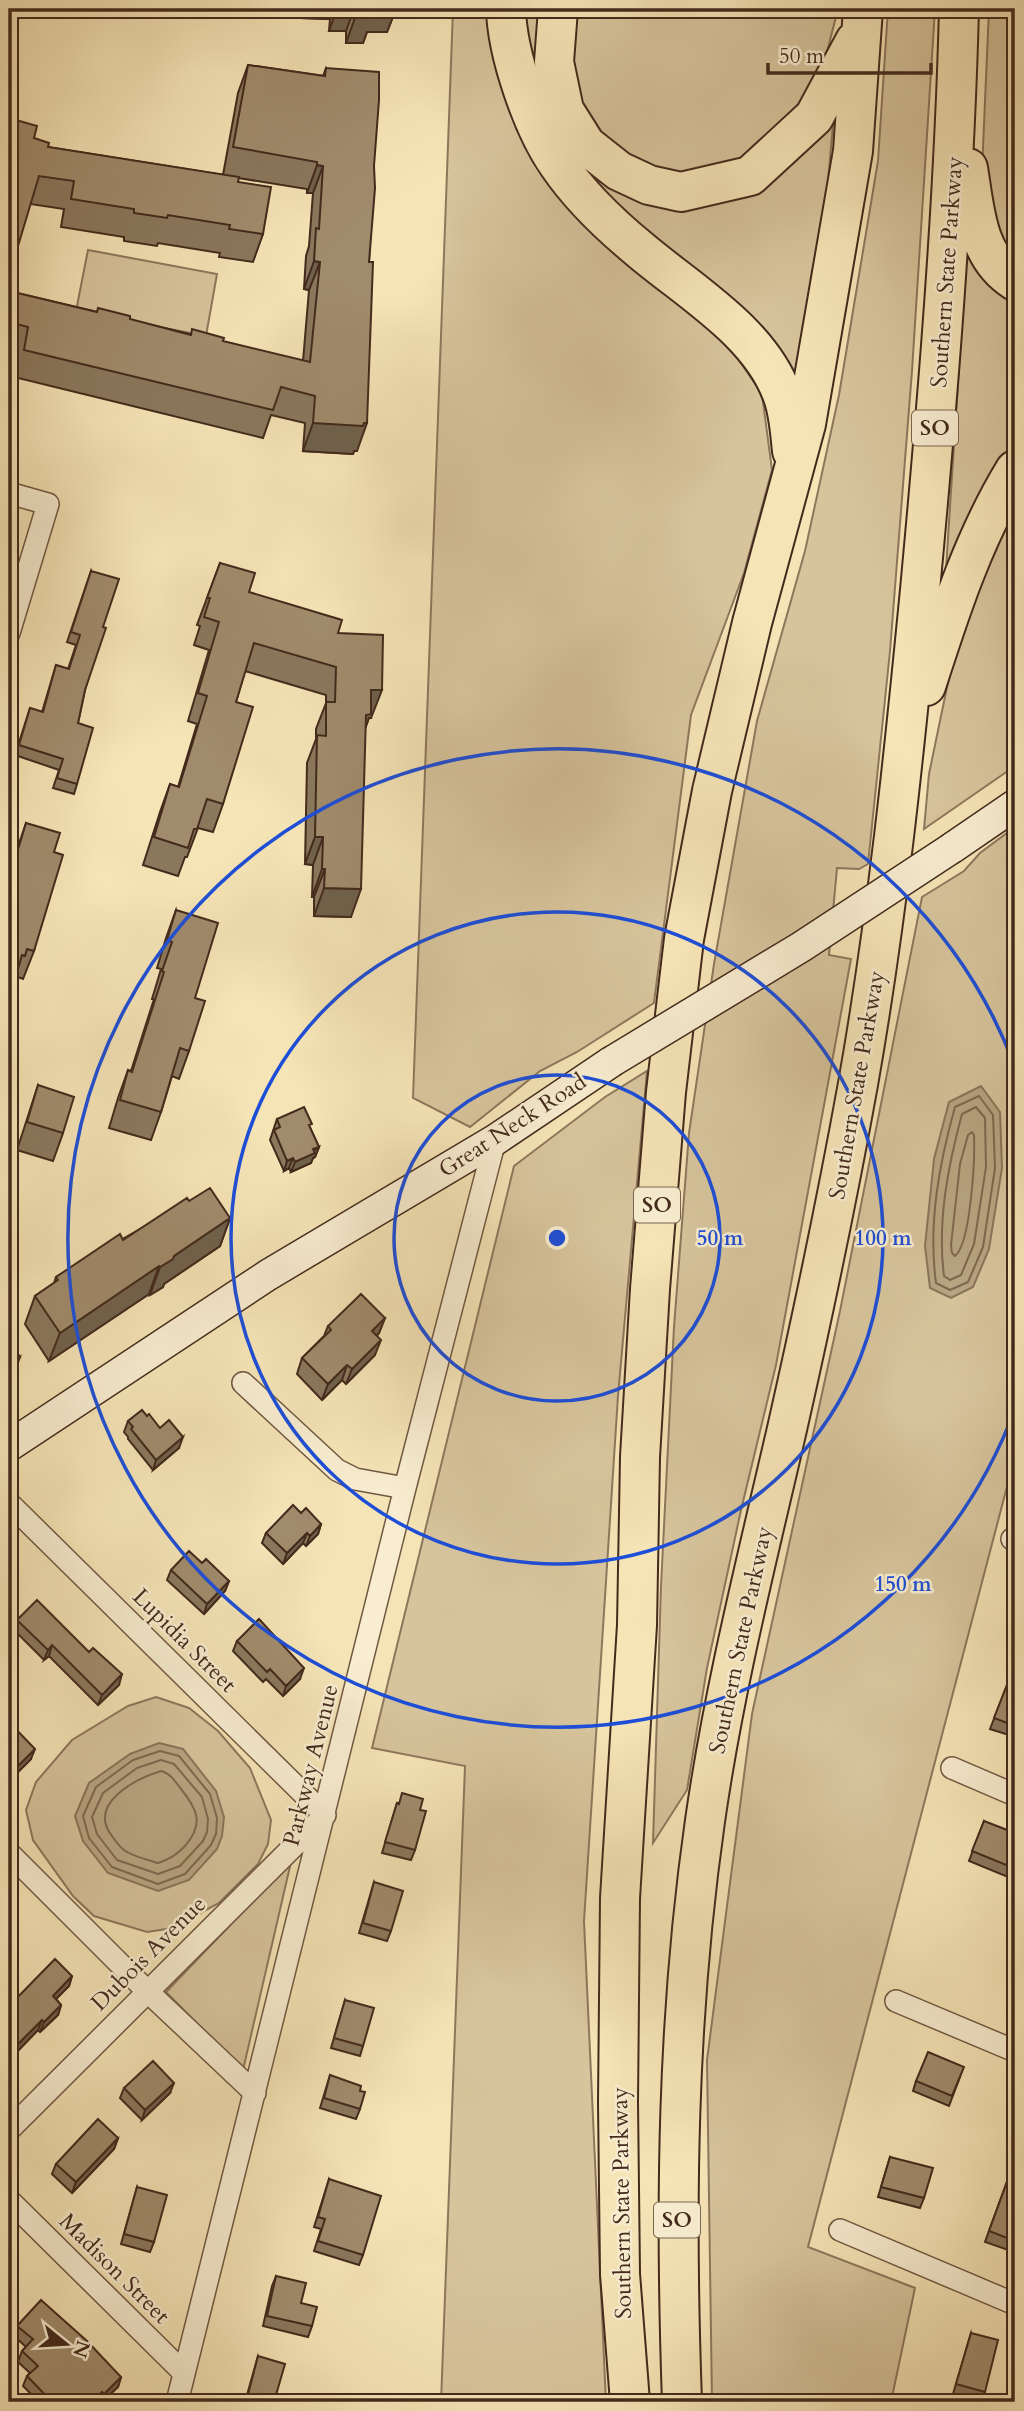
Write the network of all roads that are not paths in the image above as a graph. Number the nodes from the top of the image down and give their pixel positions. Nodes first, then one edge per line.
1 (506, 9) edge
2 (558, 9) edge
3 (959, 9) edge
4 (863, 18) edge
5 (957, 100) junction
6 (1015, 281) edge
7 (1015, 470) edge
8 (793, 473) junction
9 (9, 493) edge
10 (9, 633) edge
11 (904, 755) junction
12 (1015, 805) edge
13 (495, 1140) junction
14 (243, 1383) dead end
15 (9, 1446) edge
16 (405, 1488) junction
17 (9, 1503) edge
18 (953, 1768) dead end
19 (1015, 1794) edge
20 (325, 1815) junction
21 (9, 1853) edge
22 (146, 1991) junction
23 (896, 2000) dead end
24 (1015, 2051) edge
25 (255, 2093) junction
26 (9, 2130) edge
27 (9, 2200) edge
28 (840, 2230) dead end
29 (1015, 2304) edge
30 (184, 2373) junction
31 (177, 2402) edge
32 (630, 2402) edge
33 (682, 2402) edge

1 - 8 highway
2 - 4 highway
3 - 5 highway, Southern State Parkway / SO
4 - 8 highway, Southern State Parkway / SO
5 - 6 highway
5 - 11 highway, Southern State Parkway / SO
7 - 11 highway
8 - 32 highway, Southern State Parkway / SO
9 - 10 street
11 - 33 highway, Southern State Parkway / SO
12 - 13 main road, Great Neck Road, bridge
13 - 15 main road, Great Neck Road
13 - 16 street, Parkway Avenue
14 - 16 street
16 - 20 street, Parkway Avenue
17 - 20 street, Lupidia Street
18 - 19 street
20 - 22 street, Dubois Avenue
20 - 25 street, Parkway Avenue
21 - 22 street
22 - 25 street
22 - 26 street, Dubois Avenue
23 - 24 street
25 - 30 street, Parkway Avenue
27 - 30 street, Madison Street
28 - 29 street
30 - 31 street, Parkway Avenue

